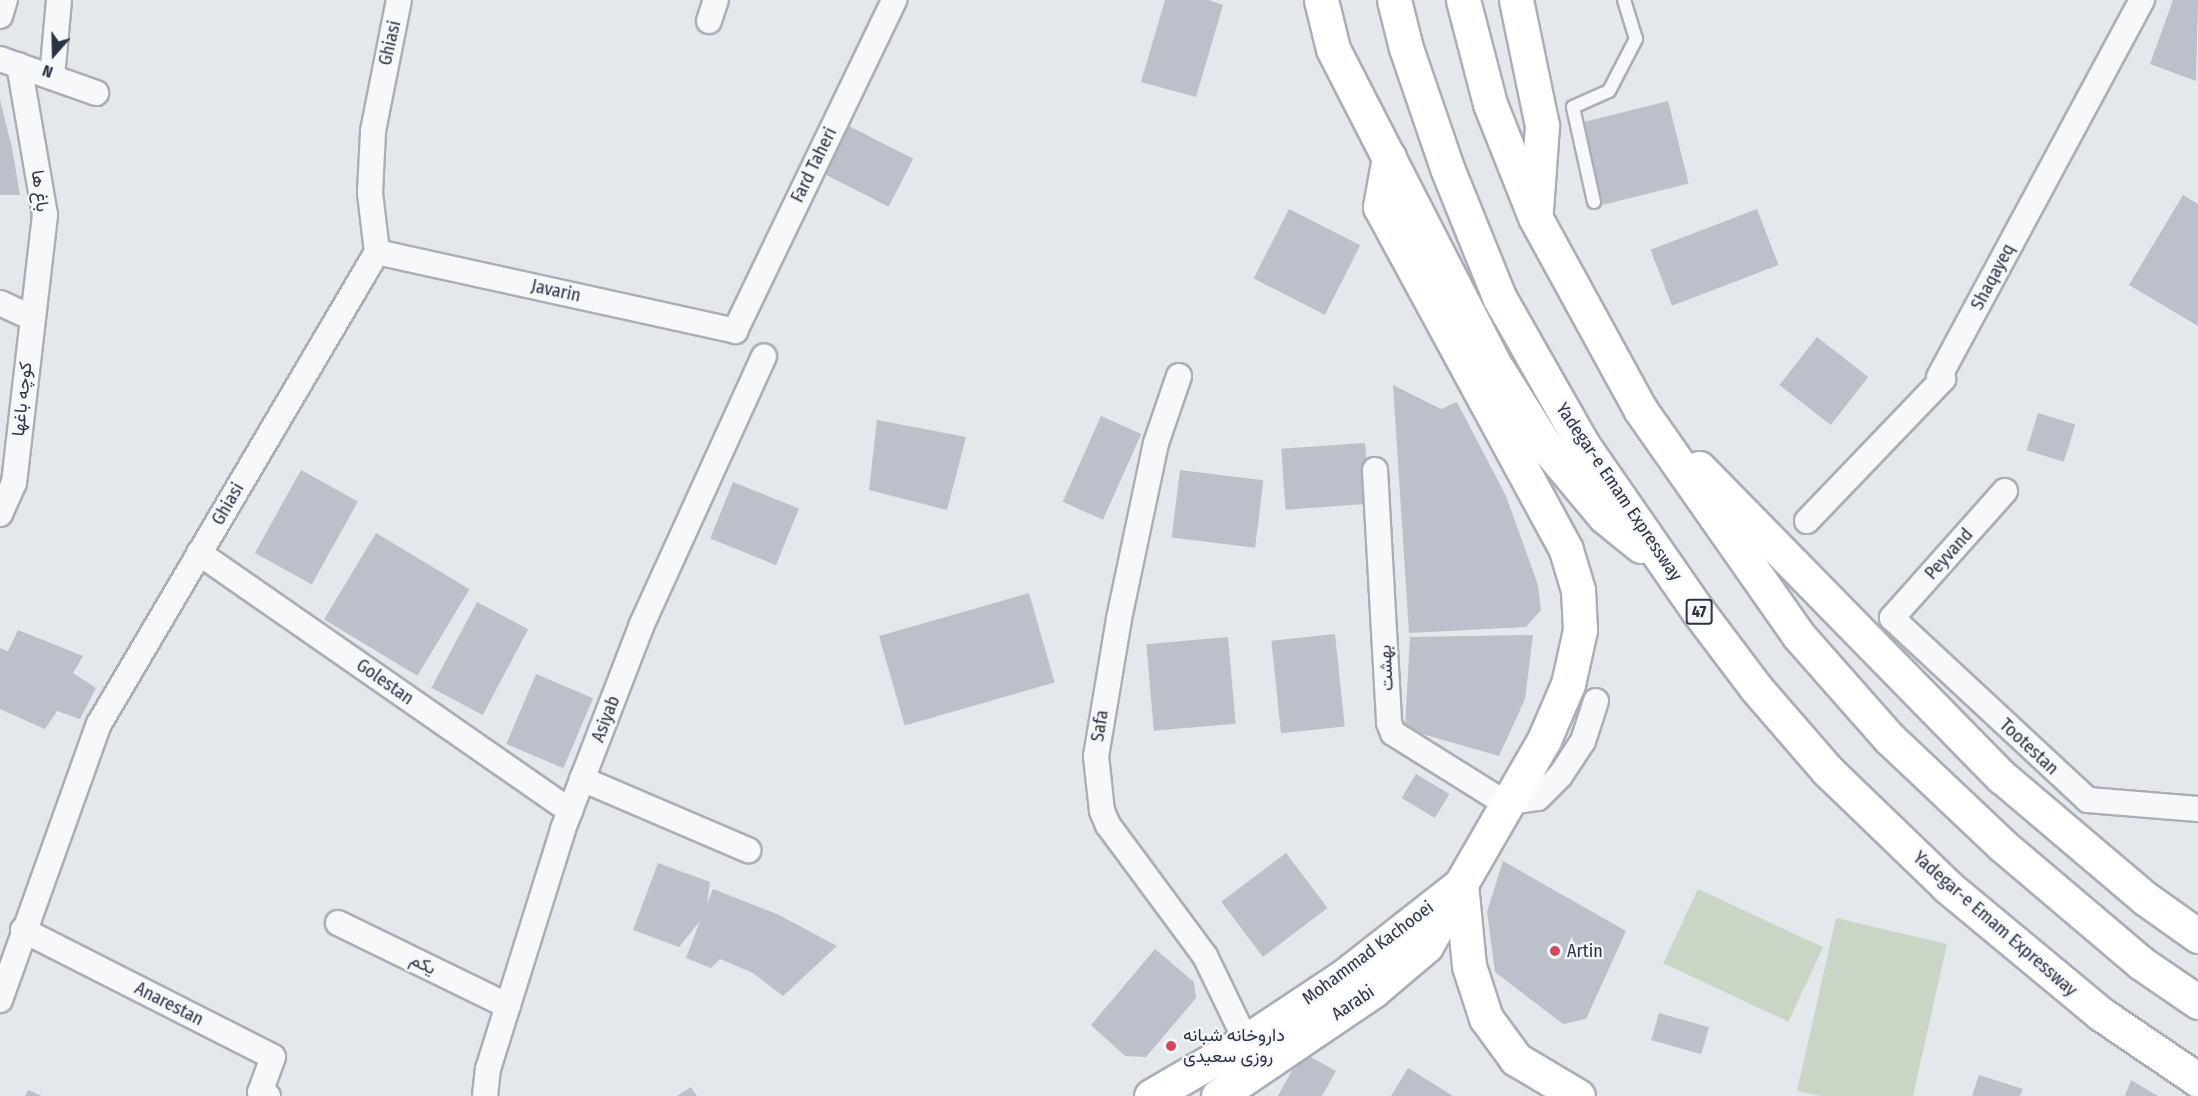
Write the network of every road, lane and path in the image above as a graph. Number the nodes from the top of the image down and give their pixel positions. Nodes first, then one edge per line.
1 (5, 0) edge
2 (59, 0) edge
3 (399, 0) edge
4 (894, 0) edge
5 (1321, 0) edge
6 (1394, 0) edge
7 (1463, 0) edge
8 (1516, 0) edge
9 (1624, 0) edge
10 (2142, 0) edge
11 (0, 16) edge
12 (10, 62) edge
13 (52, 77) junction
14 (96, 93) dead end
15 (1389, 156) junction
16 (1594, 202) dead end
17 (1535, 217) junction
18 (377, 252) junction
19 (0, 303) edge
20 (30, 317) junction
21 (735, 331) joint
22 (764, 356) dead end
23 (1179, 376) dead end
24 (1640, 409) junction
25 (1376, 470) dead end
26 (2005, 491) dead end
27 (0, 514) edge
28 (1806, 521) dead end
29 (199, 553) junction
30 (1669, 568) junction
31 (1892, 618) joint
32 (1596, 701) dead end
33 (582, 778) junction
34 (1505, 803) junction
35 (2198, 809) edge
36 (570, 811) junction
37 (748, 850) dead end
38 (1461, 884) junction
39 (338, 923) dead end
40 (23, 930) junction
41 (2198, 936) edge
42 (7, 949) edge
43 (0, 1000) edge
44 (2198, 1002) edge
45 (508, 1006) junction
46 (1246, 1041) junction
47 (2198, 1080) edge
48 (268, 1096) edge
49 (485, 1096) edge
50 (1151, 1096) edge
51 (1218, 1096) edge
52 (1578, 1096) edge

1 - 11 street
2 - 13 street
3 - 18 street, Ghiasi
4 - 21 street, Fard Taheri
5 - 15 main road
6 - 30 main road, Yadegar-e Emam Expressway / 47
7 - 17 main road
8 - 17 main road
9 - 16 lane
10 - 28 street, Shaqayeq
12 - 13 street
12 - 20 street, باغ ها
13 - 14 street
15 - 30 main road
15 - 34 main road, Aarabi
17 - 24 main road
18 - 21 street, Javarin
18 - 29 street, Ghiasi
19 - 20 street
20 - 27 street, کوچه باغها
22 - 33 street, Asiyab
23 - 46 street, Safa
24 - 41 main road
24 - 44 main road
25 - 34 street, بهشت
26 - 31 street, Peyvand
29 - 36 street, Golestan
29 - 40 street, Ghiasi
30 - 47 main road, Yadegar-e Emam Expressway / 47
31 - 35 street, Tootestan
32 - 34 street
33 - 36 street, Asiyab
33 - 37 street
34 - 38 main road, Aarabi
36 - 45 street, Asiyab
38 - 46 main road, Mohammad Kachooei
38 - 51 main road, Aarabi
38 - 52 main road
39 - 45 street, یکم
40 - 42 street, Ghiasi
40 - 48 street, Anarestan
42 - 43 street, Ghiasi
45 - 49 street, Asiyab
46 - 50 main road, Mohammad Kachooei

